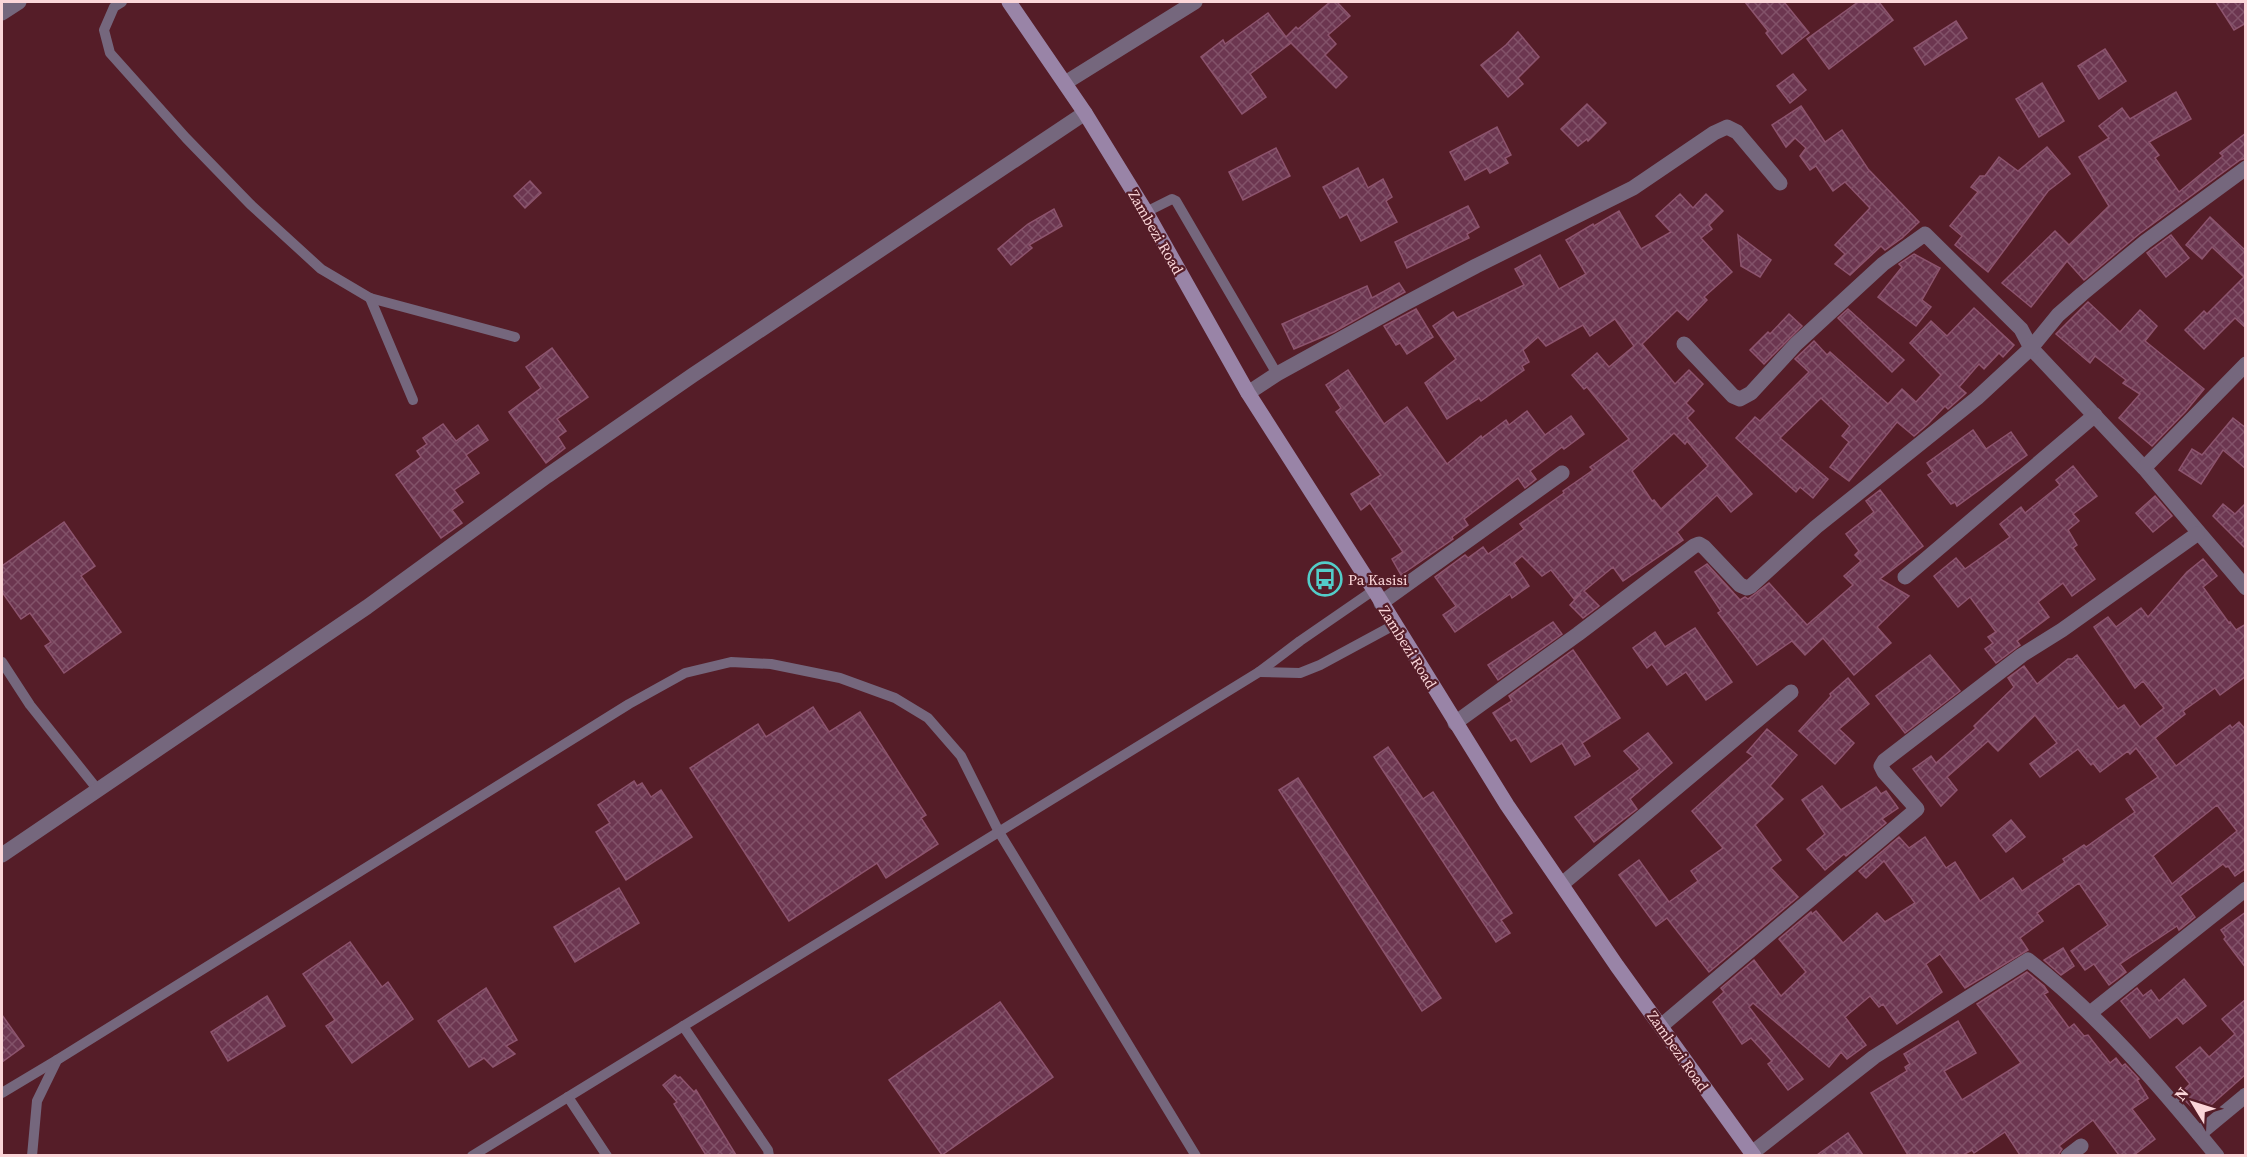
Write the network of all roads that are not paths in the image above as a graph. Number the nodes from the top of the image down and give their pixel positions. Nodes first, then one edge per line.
1 (19, 2) edge
2 (122, 2) edge
3 (1010, 2) edge
4 (1195, 2) edge
5 (2, 13) edge
6 (1065, 83) junction
7 (1085, 113) junction
8 (2246, 168) edge
9 (1780, 183) dead end
10 (1146, 212) junction
11 (370, 298) junction
12 (515, 337) dead end
13 (1684, 344) dead end
14 (2031, 348) junction
15 (2246, 364) edge
16 (1277, 374) junction
17 (1248, 393) junction
18 (413, 400) dead end
19 (2095, 415) junction
20 (2144, 468) junction
21 (1562, 473) dead end
22 (2198, 534) junction
23 (1905, 577) dead end
24 (2244, 583) edge
25 (1377, 597) junction
26 (1394, 625) junction
27 (2, 662) edge
28 (1259, 672) junction
29 (1791, 692) dead end
30 (1455, 723) junction
31 (98, 790) junction
32 (999, 832) junction
33 (2, 855) edge
34 (1562, 884) junction
35 (2246, 889) edge
36 (2090, 1013) junction
37 (684, 1026) junction
38 (1661, 1026) junction
39 (57, 1059) junction
40 (2, 1093) edge
41 (2246, 1095) edge
42 (568, 1097) junction
43 (2199, 1134) junction
44 (2081, 1146) dead end
45 (1753, 1154) edge
46 (32, 1155) edge
47 (472, 1155) edge
48 (607, 1155) edge
49 (769, 1155) edge
50 (1196, 1155) edge
51 (2068, 1155) edge
52 (2217, 1155) edge

1 - 5 street
2 - 11 lane
3 - 6 main road, Zambezi Road
4 - 6 street
6 - 7 main road, Zambezi Road
7 - 10 main road, Zambezi Road
7 - 31 street
8 - 14 street
9 - 16 street
10 - 16 lane
10 - 17 main road, Zambezi Road
11 - 12 lane
11 - 18 lane
13 - 14 street
14 - 19 street
14 - 30 street
15 - 20 street
16 - 17 street
17 - 25 main road, Zambezi Road
19 - 20 street
19 - 23 street
20 - 22 street
21 - 25 street
22 - 24 street
22 - 38 street
25 - 26 main road, Zambezi Road
25 - 28 lane
26 - 28 lane
26 - 30 main road, Zambezi Road
27 - 31 lane
28 - 32 lane
29 - 34 street
30 - 34 main road, Zambezi Road
31 - 33 street
32 - 37 lane
32 - 39 lane
32 - 50 lane
34 - 38 main road, Zambezi Road
35 - 36 street
36 - 43 street
36 - 45 street
37 - 42 lane
37 - 49 lane
38 - 45 main road, Zambezi Road
39 - 40 lane
39 - 46 lane
41 - 43 street
42 - 47 lane
42 - 48 lane
43 - 52 street
44 - 51 street

